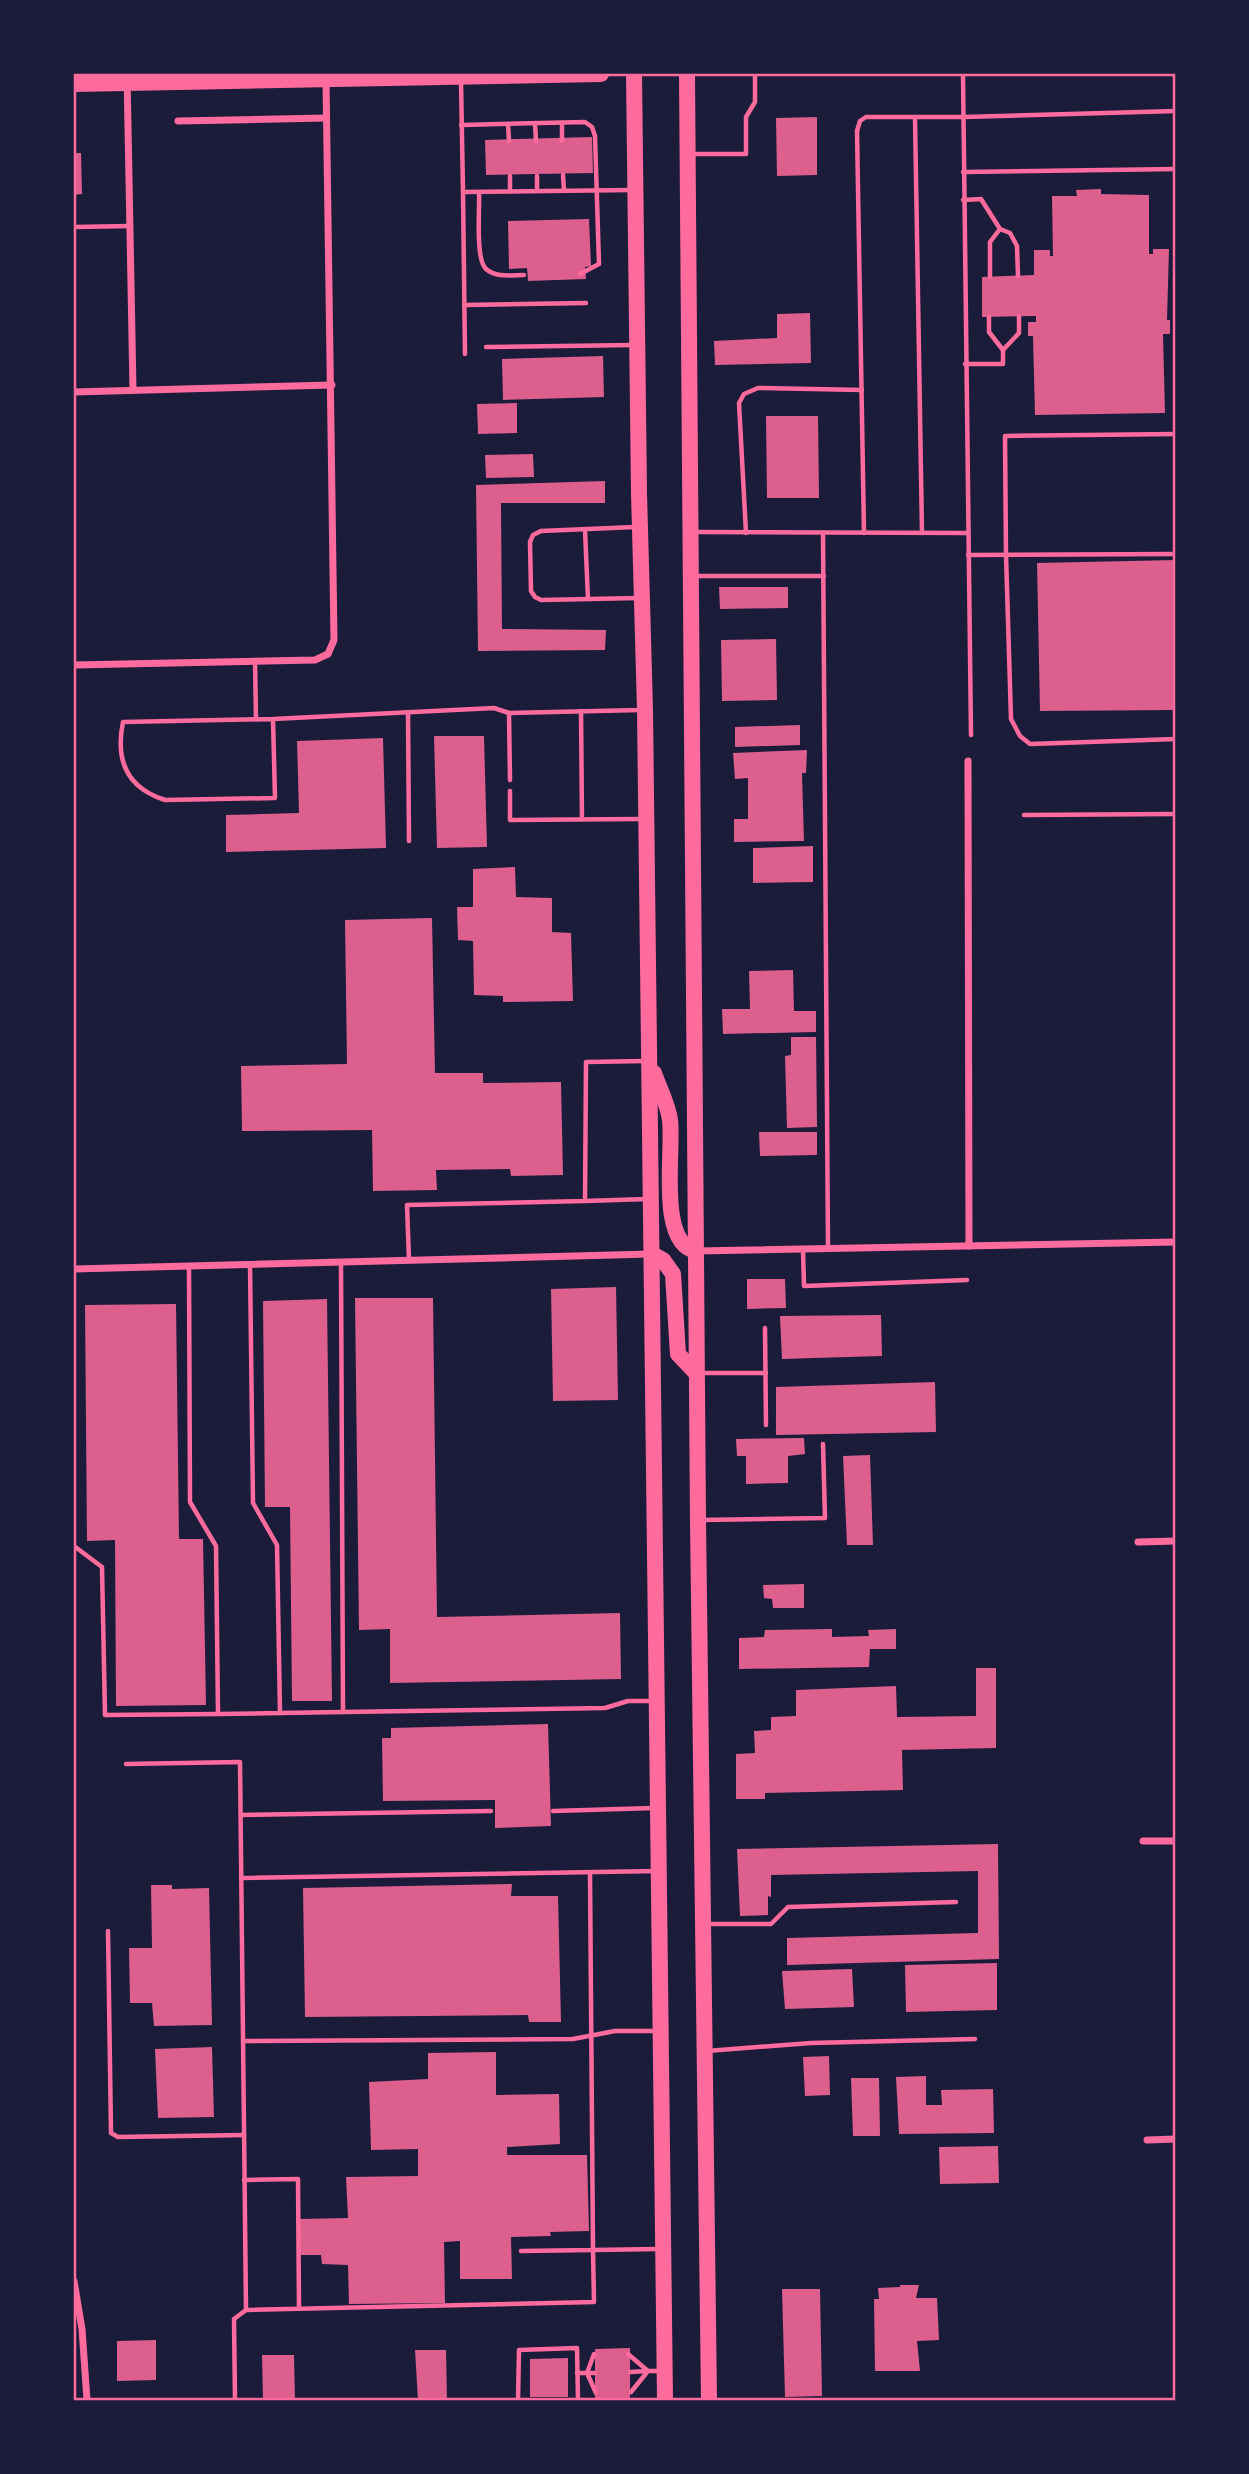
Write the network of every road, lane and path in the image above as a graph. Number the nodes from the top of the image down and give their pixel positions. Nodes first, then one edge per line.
1 (601, 74) edge
2 (634, 74) edge
3 (687, 74) edge
4 (755, 74) edge
5 (963, 74) edge
6 (460, 77) junction
7 (127, 78) edge
8 (326, 79) junction
9 (74, 84) edge
10 (1175, 111) edge
11 (915, 117) junction
12 (963, 117) junction
13 (326, 118) junction
14 (178, 121) dead end
15 (535, 123) junction
16 (562, 123) junction
17 (508, 124) junction
18 (461, 125) junction
19 (509, 141) dead end
20 (536, 141) dead end
21 (562, 141) dead end
22 (688, 154) junction
23 (1175, 169) edge
24 (963, 172) junction
25 (564, 175) dead end
26 (510, 176) dead end
27 (537, 176) dead end
28 (564, 190) junction
29 (596, 190) junction
30 (635, 190) junction
31 (510, 191) junction
32 (537, 191) junction
33 (463, 192) junction
34 (479, 192) junction
35 (963, 200) junction
36 (130, 226) junction
37 (74, 227) edge
38 (1000, 229) junction
39 (580, 274) dead end
40 (524, 275) dead end
41 (1018, 276) dead end
42 (990, 277) dead end
43 (586, 303) dead end
44 (464, 305) junction
45 (989, 317) dead end
46 (1019, 317) dead end
47 (637, 345) junction
48 (486, 346) dead end
49 (1003, 350) junction
50 (465, 354) dead end
51 (965, 364) junction
52 (332, 385) junction
53 (133, 390) junction
54 (862, 390) junction
55 (74, 392) edge
56 (1175, 434) edge
57 (640, 527) junction
58 (585, 530) junction
59 (691, 533) junction
60 (746, 533) junction
61 (823, 533) junction
62 (864, 533) junction
63 (922, 533) junction
64 (968, 533) junction
65 (1175, 554) edge
66 (968, 555) junction
67 (1006, 555) junction
68 (691, 576) junction
69 (824, 576) junction
70 (642, 598) junction
71 (588, 599) junction
72 (255, 661) junction
73 (74, 665) edge
74 (645, 710) junction
75 (581, 711) junction
76 (408, 712) junction
77 (509, 713) junction
78 (256, 719) junction
79 (272, 719) junction
80 (971, 735) dead end
81 (1175, 739) edge
82 (968, 761) dead end
83 (510, 780) dead end
84 (510, 791) dead end
85 (1175, 814) edge
86 (1024, 815) dead end
87 (582, 819) junction
88 (646, 819) junction
89 (409, 841) dead end
90 (650, 1061) junction
91 (651, 1199) junction
92 (585, 1201) junction
93 (1175, 1242) edge
94 (969, 1246) junction
95 (803, 1249) junction
96 (828, 1249) junction
97 (696, 1251) junction
98 (652, 1254) junction
99 (409, 1260) junction
100 (341, 1262) junction
101 (250, 1264) junction
102 (189, 1266) junction
103 (74, 1269) edge
104 (967, 1280) dead end
105 (765, 1328) dead end
106 (766, 1373) junction
107 (697, 1374) junction
108 (766, 1425) dead end
109 (823, 1444) dead end
110 (698, 1520) junction
111 (1175, 1541) edge
112 (1138, 1542) dead end
113 (74, 1546) edge
114 (657, 1700) junction
115 (342, 1712) junction
116 (280, 1713) junction
117 (218, 1714) junction
118 (126, 1763) dead end
119 (658, 1808) junction
120 (491, 1811) dead end
121 (553, 1811) dead end
122 (241, 1815) junction
123 (1143, 1841) dead end
124 (1175, 1841) edge
125 (659, 1871) junction
126 (590, 1873) junction
127 (241, 1878) junction
128 (956, 1902) dead end
129 (703, 1925) junction
130 (108, 1931) dead end
131 (661, 2031) junction
132 (591, 2035) junction
133 (975, 2039) dead end
134 (243, 2040) junction
135 (705, 2051) junction
136 (244, 2136) junction
137 (1175, 2139) edge
138 (1147, 2140) dead end
139 (244, 2180) junction
140 (664, 2249) junction
141 (593, 2250) junction
142 (521, 2251) dead end
143 (74, 2281) edge
144 (299, 2308) junction
145 (246, 2309) junction
146 (594, 2354) dead end
147 (628, 2354) dead end
148 (656, 2371) junction
149 (630, 2372) dead end
150 (577, 2373) junction
151 (587, 2373) junction
152 (595, 2373) dead end
153 (631, 2392) dead end
154 (596, 2393) dead end
155 (87, 2400) edge
156 (235, 2400) edge
157 (518, 2400) edge
158 (578, 2400) edge
159 (665, 2400) edge
160 (709, 2400) edge

1 - 6 main road
2 - 30 main road
3 - 22 main road
4 - 22 lane
5 - 12 lane
6 - 8 main road
6 - 18 lane
7 - 8 main road
7 - 9 main road
7 - 36 street
8 - 13 street
10 - 12 lane
11 - 12 lane
11 - 54 lane
11 - 63 lane
12 - 24 lane
13 - 14 street
13 - 52 street
15 - 16 lane
15 - 17 lane
15 - 20 lane
16 - 21 lane
16 - 29 lane
17 - 18 lane
17 - 19 lane
18 - 33 lane
22 - 59 main road
23 - 24 lane
24 - 35 lane
25 - 28 lane
26 - 31 lane
27 - 32 lane
28 - 29 lane
28 - 32 lane
29 - 30 lane
29 - 39 lane
30 - 47 main road
31 - 32 lane
31 - 34 lane
33 - 34 lane
33 - 44 lane
34 - 40 lane
35 - 38 lane
35 - 51 lane
36 - 37 lane
36 - 53 street
38 - 41 lane
38 - 42 lane
43 - 44 lane
44 - 50 lane
45 - 49 lane
46 - 49 lane
47 - 48 lane
47 - 57 main road
49 - 51 lane
51 - 64 lane
52 - 53 street
52 - 72 street
53 - 55 street
54 - 60 lane
54 - 62 lane
56 - 67 lane
57 - 58 lane
57 - 70 main road
58 - 71 lane
58 - 71 lane
59 - 60 lane
59 - 68 main road
60 - 61 lane
61 - 62 lane
61 - 69 lane
62 - 63 lane
63 - 64 lane
64 - 66 lane
65 - 67 lane
66 - 67 lane
66 - 80 lane
67 - 81 lane
68 - 69 lane
68 - 97 main road
69 - 96 lane
70 - 71 lane
70 - 74 main road
72 - 73 street
72 - 78 lane
74 - 75 lane
74 - 88 main road
75 - 77 lane
75 - 87 lane
76 - 77 lane
76 - 79 lane
76 - 89 lane
77 - 83 lane
78 - 79 lane
78 - 79 lane
82 - 94 street
84 - 87 lane
85 - 86 lane
87 - 88 lane
88 - 90 main road
90 - 91 main road
90 - 92 lane
90 - 97 main road
91 - 92 lane
91 - 98 main road
92 - 99 lane
93 - 94 street
94 - 96 street
95 - 96 street
95 - 97 street
95 - 104 lane
97 - 107 main road
98 - 99 street
98 - 107 main road
98 - 114 main road
99 - 100 street
100 - 101 street
100 - 115 lane
101 - 102 street
101 - 116 lane
102 - 103 street
102 - 117 lane
105 - 106 lane
106 - 107 lane
106 - 108 lane
107 - 110 main road
109 - 110 lane
110 - 129 main road
111 - 112 street
113 - 117 lane
114 - 115 lane
114 - 119 main road
115 - 116 lane
116 - 117 lane
118 - 122 lane
119 - 121 lane
119 - 125 main road
120 - 122 lane
122 - 127 lane
123 - 124 street
125 - 126 lane
125 - 131 main road
126 - 127 lane
126 - 132 lane
127 - 134 lane
128 - 129 lane
129 - 135 main road
130 - 136 lane
131 - 132 lane
131 - 140 main road
132 - 134 lane
132 - 141 lane
133 - 135 lane
134 - 136 lane
135 - 160 main road
136 - 139 lane
137 - 138 street
139 - 144 lane
139 - 145 lane
140 - 141 lane
140 - 148 main road
141 - 142 lane
141 - 144 lane
143 - 155 street
144 - 145 lane
145 - 156 lane
146 - 151 lane
147 - 148 lane
148 - 149 lane
148 - 153 lane
148 - 159 main road
150 - 151 lane
150 - 157 lane
150 - 158 lane
151 - 152 lane
151 - 154 lane

